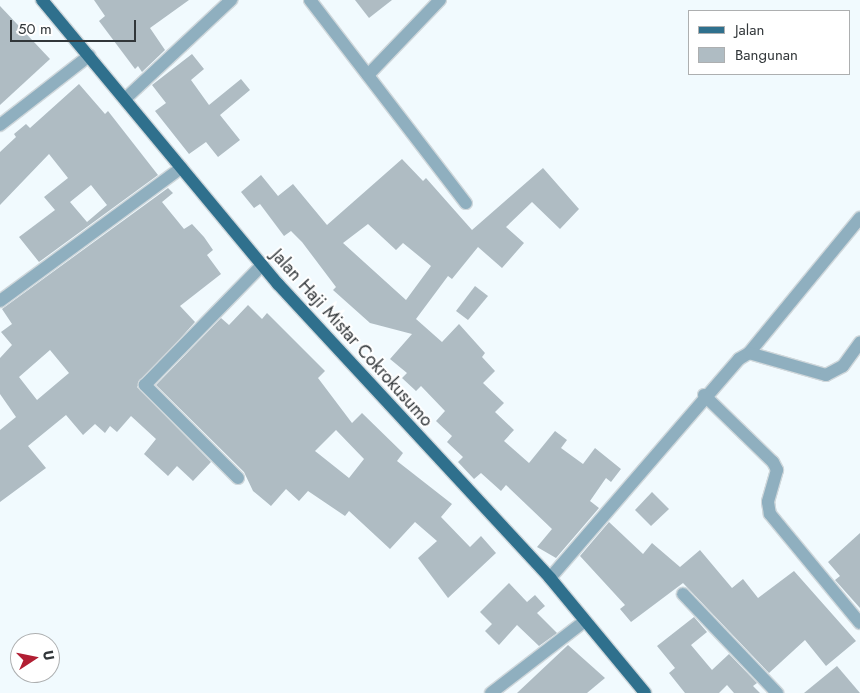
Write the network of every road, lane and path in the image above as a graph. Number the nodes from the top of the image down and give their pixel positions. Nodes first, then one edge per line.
1 (42, 0) edge
2 (231, 0) edge
3 (310, 0) edge
4 (440, 0) edge
5 (89, 56) junction
6 (368, 75) junction
7 (126, 98) junction
8 (0, 125) edge
9 (181, 168) junction
10 (466, 204) dead end
11 (860, 218) edge
12 (262, 265) junction
13 (0, 301) edge
14 (860, 343) edge
15 (750, 353) junction
16 (704, 395) junction
17 (238, 478) dead end
18 (550, 578) junction
19 (683, 594) dead end
20 (585, 620) junction
21 (860, 623) edge
22 (491, 693) edge
23 (645, 693) edge
24 (777, 693) edge

1 - 5 main road, Jalan Haji Mistar Cokrokusumo
2 - 7 street
3 - 6 street
4 - 6 street
5 - 7 main road, Jalan Haji Mistar Cokrokusumo
5 - 8 street
6 - 10 street
7 - 9 main road, Jalan Haji Mistar Cokrokusumo
9 - 12 main road, Jalan Haji Mistar Cokrokusumo
9 - 13 street
11 - 15 street
12 - 17 street
12 - 18 main road, Jalan Haji Mistar Cokrokusumo
14 - 15 street
15 - 16 street
16 - 18 street
16 - 21 street
18 - 20 main road, Jalan Haji Mistar Cokrokusumo
19 - 24 street
20 - 22 street
20 - 23 main road, Jalan Haji Mistar Cokrokusumo

